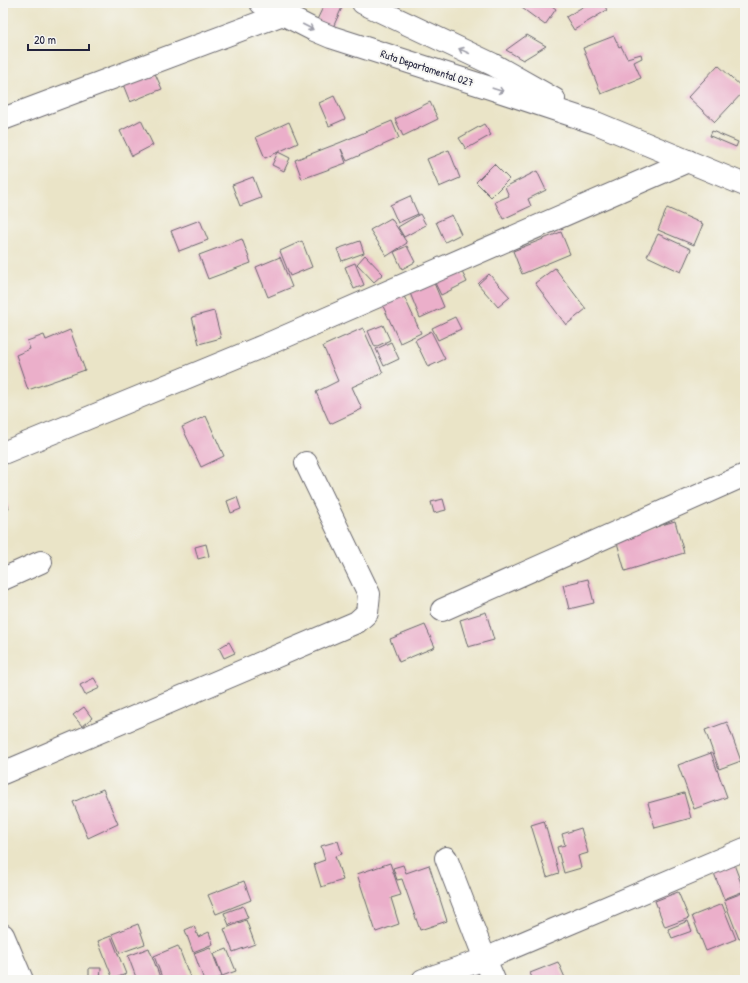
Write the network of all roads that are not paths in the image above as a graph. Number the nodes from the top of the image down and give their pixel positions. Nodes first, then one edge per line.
1 (261, 3) edge
2 (363, 3) edge
3 (283, 14) junction
4 (3, 119) edge
5 (596, 124) junction
6 (688, 161) junction
7 (745, 185) edge
8 (3, 453) edge
9 (306, 464) dead end
10 (745, 475) edge
11 (41, 562) dead end
12 (3, 579) edge
13 (442, 610) dead end
14 (3, 772) edge
15 (745, 850) edge
16 (446, 858) dead end
17 (3, 935) edge
18 (485, 959) junction
19 (22, 980) edge
20 (423, 980) edge
21 (494, 980) edge

1 - 3 street, Ruta Departamental 027
5 -> 2 street, Ruta Departamental 027
3 - 4 street
3 -> 5 street, Ruta Departamental 027
5 - 6 street, Ruta Departamental 027
6 - 7 street, Ruta Departamental 027
6 - 8 street
9 - 14 street
10 - 13 street
11 - 12 street
15 - 18 street
16 - 18 street
17 - 19 street
18 - 20 street
18 - 21 street

